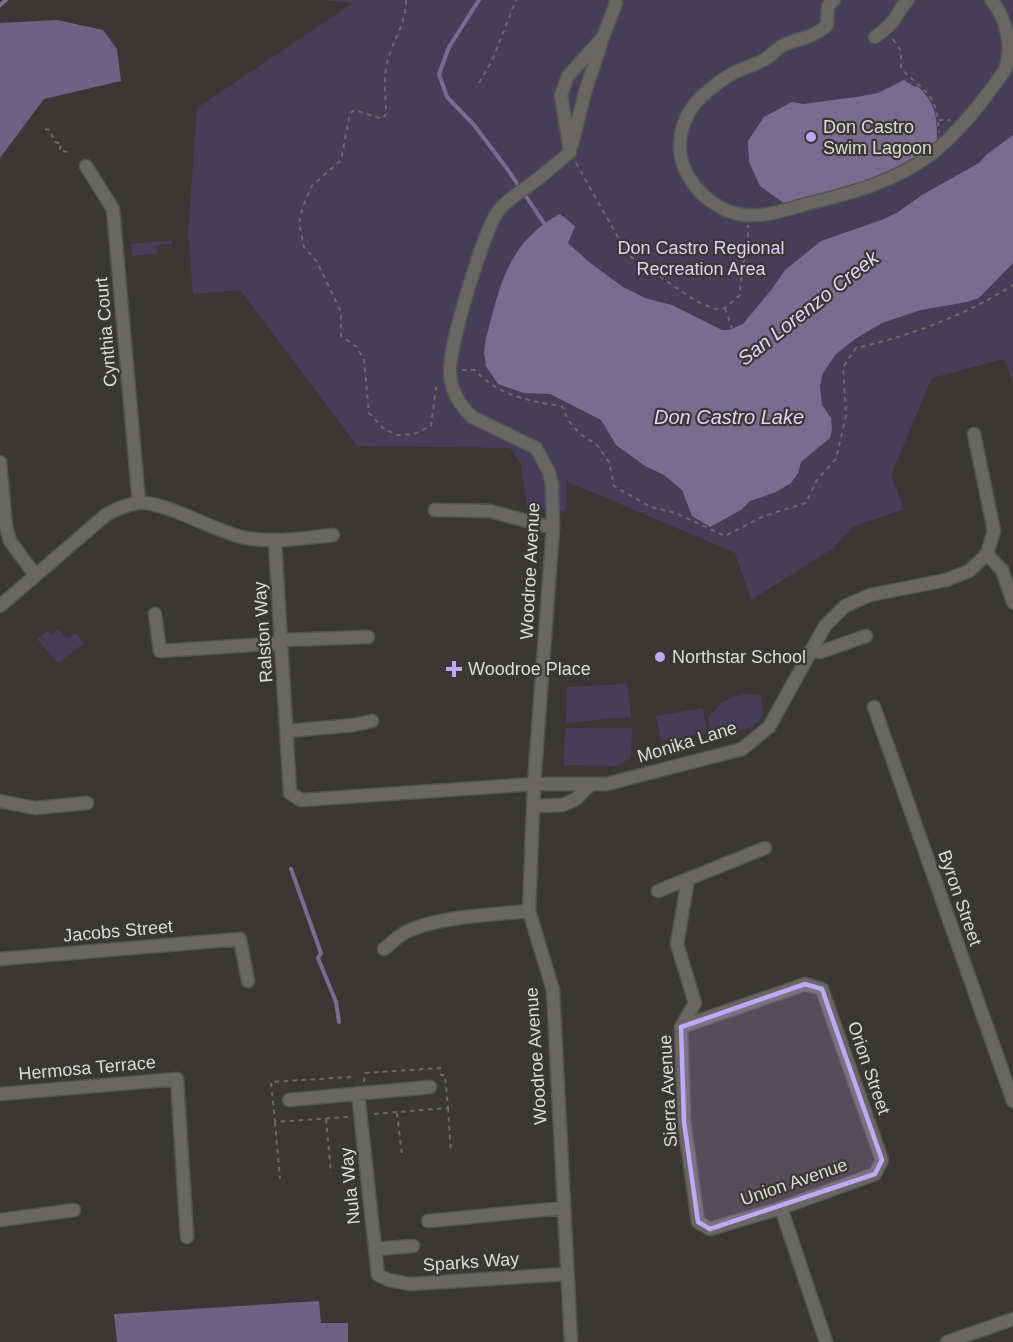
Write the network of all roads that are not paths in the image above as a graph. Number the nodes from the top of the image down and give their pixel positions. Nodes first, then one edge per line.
1 (834, 0) edge
2 (991, 0) edge
3 (902, 1) edge
4 (616, 3) dead end
5 (880, 33) road end
6 (603, 37) junction
7 (565, 84) junction
8 (585, 92) junction
9 (570, 152) junction
10 (86, 166) dead end
11 (974, 434) dead end
12 (0, 462) edge
13 (139, 502) junction
14 (435, 510) dead end
15 (553, 528) junction
16 (333, 535) dead end
17 (275, 541) junction
18 (987, 554) junction
19 (36, 575) junction
20 (1013, 602) edge
21 (0, 606) edge
22 (155, 614) dead end
23 (866, 636) dead end
24 (368, 637) dead end
25 (282, 642) junction
26 (811, 650) junction
27 (874, 707) dead end
28 (372, 721) dead end
29 (287, 731) junction
30 (534, 784) junction
31 (591, 784) junction
32 (0, 801) edge
33 (87, 803) dead end
34 (534, 806) junction
35 (765, 848) dead end
36 (688, 879) junction
37 (658, 891) dead end
38 (530, 911) junction
39 (384, 949) dead end
40 (0, 959) edge
41 (248, 981) dead end
42 (681, 1027) junction
43 (430, 1088) dead end
44 (0, 1094) edge
45 (358, 1094) junction
46 (289, 1100) dead end
47 (1013, 1101) edge
48 (882, 1160) joint
49 (563, 1208) junction
50 (781, 1208) junction
51 (74, 1210) dead end
52 (0, 1220) edge
53 (428, 1221) dead end
54 (710, 1229) joint
55 (187, 1237) dead end
56 (413, 1246) dead end
57 (375, 1249) junction
58 (567, 1274) junction
59 (378, 1275) joint
60 (1013, 1319) edge
61 (970, 1338) edge
62 (571, 1342) edge
63 (826, 1342) edge
64 (947, 1342) edge

1 - 2 street
3 - 5 street
4 - 6 street
6 - 7 street
6 - 8 street
7 - 8 street
7 - 9 street
8 - 9 street
9 - 15 street, Woodroe Avenue
10 - 13 street, Cynthia Court
11 - 18 street
12 - 19 street
13 - 17 street
13 - 19 street
14 - 15 street
15 - 30 street, Woodroe Avenue
16 - 17 street
17 - 25 street, Ralston Way
18 - 20 street
18 - 26 street, Monika Lane
19 - 21 street
22 - 25 street
23 - 26 street
24 - 25 street
25 - 29 street, Ralston Way
26 - 31 street, Monika Lane
27 - 47 street, Byron Street
28 - 29 street
29 - 30 street, Ralston Way
30 - 31 street, Monika Lane
30 - 34 street, Woodroe Avenue
31 - 34 street
32 - 33 street
34 - 38 street, Woodroe Avenue
35 - 36 street
36 - 37 street
36 - 42 street, Sierra Avenue
38 - 39 street
38 - 49 street, Woodroe Avenue
40 - 41 street, Jacobs Street
42 - 48 street, Orion Street
42 - 54 street, Sierra Avenue
43 - 45 street
44 - 55 street, Hermosa Terrace
45 - 46 street
45 - 57 street, Nula Way
48 - 50 street, Union Avenue
49 - 53 street
49 - 58 street, Woodroe Avenue
50 - 54 street, Union Avenue
50 - 63 street
51 - 52 street
56 - 57 street
57 - 59 street, Nula Way
58 - 59 street, Sparks Way
58 - 62 street, Woodroe Avenue
60 - 61 street
61 - 64 street

